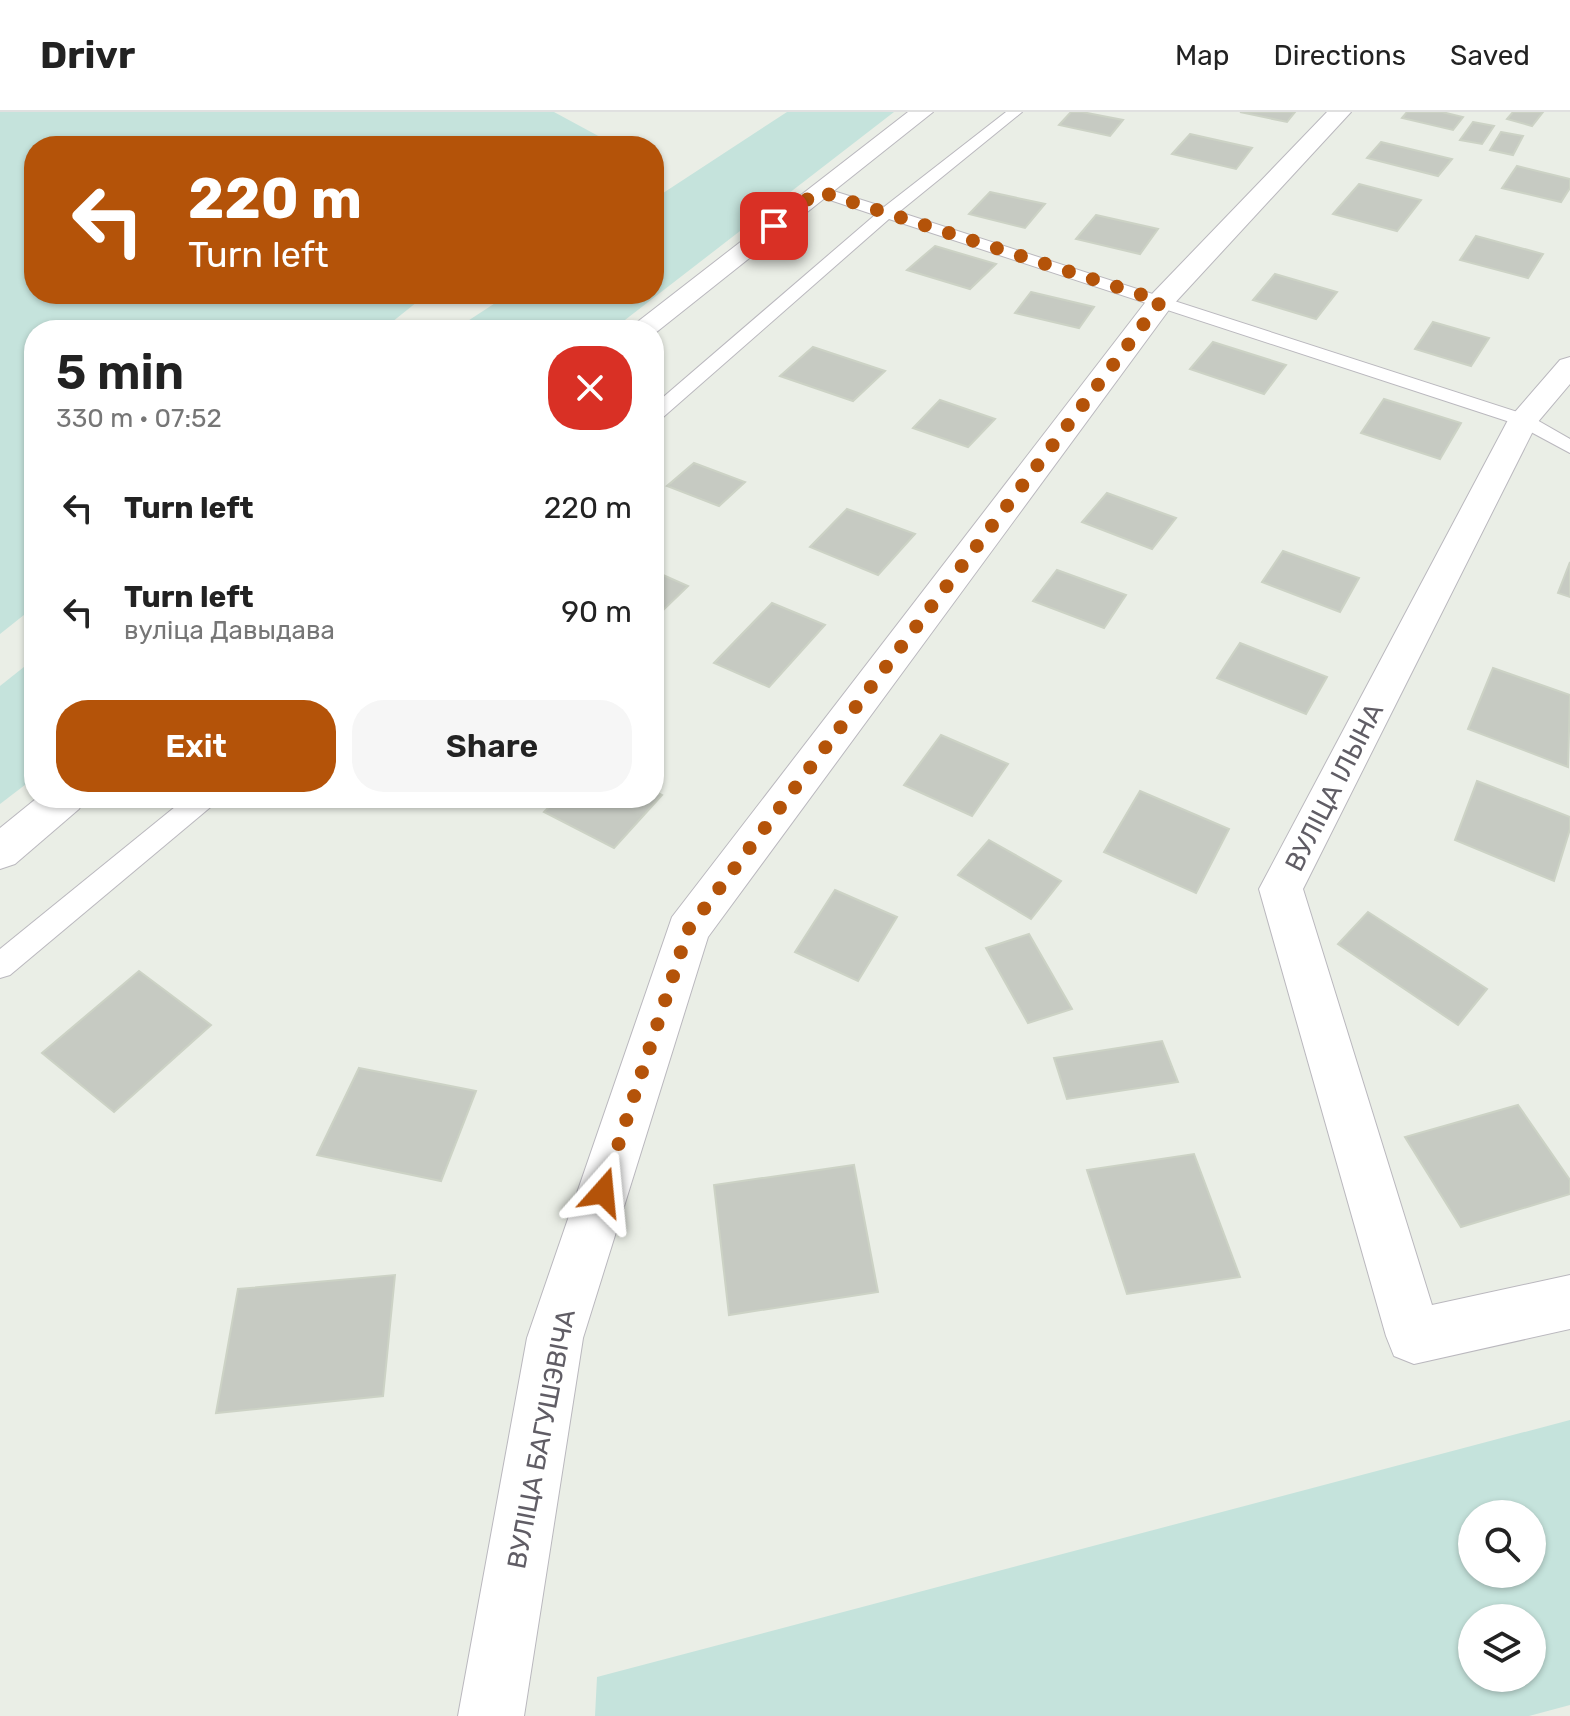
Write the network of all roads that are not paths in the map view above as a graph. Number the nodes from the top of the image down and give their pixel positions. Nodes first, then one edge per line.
1 (922, 112) edge
2 (1015, 112) edge
3 (1340, 112) edge
4 (818, 191) junction
5 (886, 214) junction
6 (1161, 301) junction
7 (654, 320) edge
8 (1570, 366) edge
9 (664, 406) edge
10 (1523, 420) junction
11 (1570, 447) edge
12 (53, 808) edge
13 (192, 808) edge
14 (0, 852) edge
15 (0, 966) edge
16 (1570, 1302) edge
17 (491, 1716) edge

1 - 4 street
2 - 5 lane
3 - 6 street, ВУЛІЦА БАГУШЭВІЧА
4 - 5 lane
4 - 7 street
5 - 6 lane
5 - 9 lane
6 - 10 lane
6 - 17 street, ВУЛІЦА БАГУШЭВІЧА
8 - 10 street, ВУЛІЦА ІЛЬІНА
10 - 11 lane
10 - 16 street, ВУЛІЦА ІЛЬІНА
12 - 14 street
13 - 15 lane

